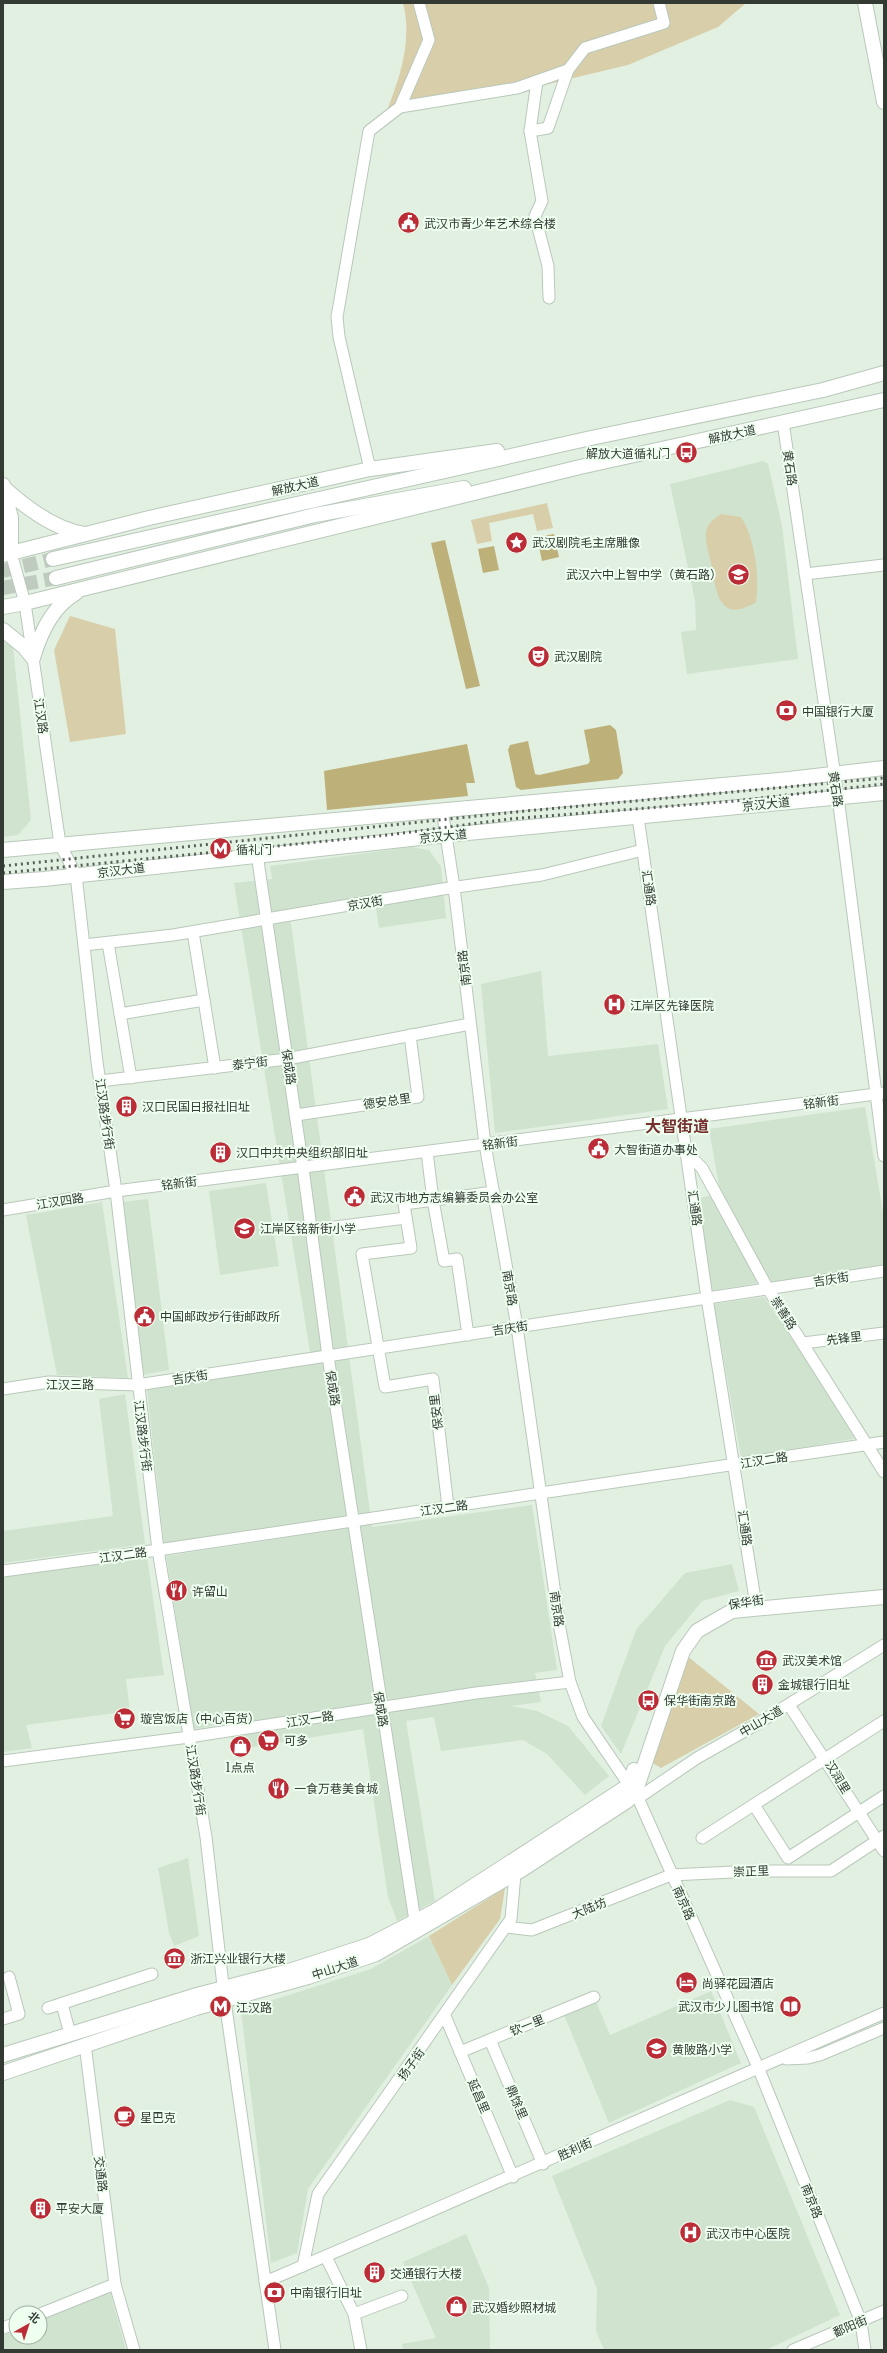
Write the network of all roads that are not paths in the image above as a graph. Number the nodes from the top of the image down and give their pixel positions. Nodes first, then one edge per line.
1 (420, 3) edge
2 (659, 3) edge
3 (865, 3) edge
4 (568, 70) junction
5 (538, 81) junction
6 (884, 102) edge
7 (400, 107) junction
8 (530, 131) junction
9 (549, 298) dead end
10 (884, 373) edge
11 (884, 400) edge
12 (783, 422) junction
13 (591, 438) junction
14 (580, 467) junction
15 (370, 469) junction
16 (3, 485) edge
17 (3, 530) edge
18 (87, 535) junction
19 (7, 554) edge
20 (53, 559) tunnel mouth
21 (884, 565) edge
22 (805, 574) junction
23 (56, 578) tunnel mouth
24 (84, 589) junction
25 (25, 603) junction
26 (3, 607) edge
27 (3, 630) edge
28 (33, 658) junction
29 (884, 768) edge
30 (833, 773) junction
31 (884, 793) edge
32 (838, 797) junction
33 (442, 810) junction
34 (638, 817) junction
35 (447, 835) junction
36 (60, 844) junction
37 (3, 850) edge
38 (643, 850) junction
39 (257, 854) junction
40 (76, 875) junction
41 (3, 882) edge
42 (454, 887) junction
43 (267, 920) junction
44 (193, 932) junction
45 (108, 943) junction
46 (84, 945) junction
47 (204, 1000) junction
48 (120, 1014) junction
49 (470, 1024) junction
50 (410, 1035) junction
51 (287, 1059) junction
52 (215, 1068) junction
53 (131, 1078) junction
54 (100, 1081) junction
55 (880, 1094) edge
56 (296, 1115) junction
57 (682, 1119) junction
58 (485, 1144) junction
59 (427, 1152) junction
60 (687, 1153) junction
61 (884, 1156) edge
62 (303, 1168) junction
63 (116, 1191) junction
64 (494, 1192) junction
65 (433, 1200) junction
66 (3, 1210) edge
67 (406, 1218) junction
68 (311, 1230) junction
69 (884, 1271) edge
70 (768, 1289) junction
71 (707, 1298) junction
72 (517, 1327) junction
73 (884, 1333) edge
74 (468, 1334) junction
75 (803, 1343) junction
76 (377, 1348) junction
77 (328, 1356) junction
78 (137, 1385) junction
79 (3, 1389) edge
80 (884, 1442) edge
81 (869, 1445) junction
82 (735, 1465) junction
83 (884, 1472) edge
84 (540, 1494) junction
85 (448, 1507) junction
86 (353, 1521) junction
87 (158, 1550) junction
88 (3, 1571) edge
89 (884, 1588) edge
90 (884, 1597) edge
91 (755, 1599) junction
92 (884, 1645) edge
93 (570, 1682) junction
94 (789, 1705) dead end
95 (381, 1708) junction
96 (884, 1721) edge
97 (189, 1737) junction
98 (826, 1759) junction
99 (3, 1761) edge
100 (634, 1793) junction
101 (884, 1796) edge
102 (754, 1805) junction
103 (859, 1812) junction
104 (702, 1838) dead end
105 (881, 1838) edge
106 (884, 1851) edge
107 (510, 1870) junction
108 (671, 1875) junction
109 (415, 1921) junction
110 (505, 1928) junction
111 (152, 1974) dead end
112 (10, 1977) dead end
113 (224, 1994) junction
114 (594, 1997) dead end
115 (62, 2004) junction
116 (48, 2008) dead end
117 (884, 2014) edge
118 (445, 2016) junction
119 (3, 2020) edge
120 (884, 2028) edge
121 (70, 2034) junction
122 (490, 2040) junction
123 (85, 2044) junction
124 (460, 2052) junction
125 (3, 2055) edge
126 (780, 2060) junction
127 (758, 2067) junction
128 (3, 2073) edge
129 (543, 2164) junction
130 (513, 2177) junction
131 (326, 2256) junction
132 (303, 2266) junction
133 (265, 2282) junction
134 (115, 2284) junction
135 (402, 2296) dead end
136 (48, 2311) edge
137 (884, 2311) edge
138 (354, 2314) junction
139 (861, 2322) junction
140 (275, 2348) edge
141 (134, 2350) edge
142 (264, 2350) edge
143 (361, 2350) edge
144 (793, 2350) edge
145 (865, 2350) edge

1 - 7 street
2 - 4 street
3 - 6 main road
4 - 5 street
4 - 8 street
5 - 7 street
5 - 8 street
7 - 15 street
8 - 9 street
10 - 13 main road, 解放大道
11 - 12 main road, 解放大道
12 - 14 main road, 解放大道
12 - 22 street, 黄石路
13 - 15 main road, 解放大道
13 - 20 main road, 解放大道
14 - 23 main road, 解放大道
14 - 24 main road, 解放大道
15 - 18 main road, 解放大道
16 - 18 main road
16 - 19 main road
17 - 19 main road
18 - 19 main road, 解放大道
19 - 25 street, 江汉路
21 - 22 street
22 - 30 street, 黄石路
24 - 25 main road, 解放大道
24 - 28 main road
25 - 26 main road, 解放大道
25 - 28 street, 江汉路
27 - 28 main road
28 - 36 street, 江汉路
29 - 30 main road, 京汉大道
30 - 32 street, 黄石路
30 - 33 main road, 京汉大道
31 - 32 main road, 京汉大道
32 - 34 main road, 京汉大道
32 - 55 street, 黄石路
33 - 35 street, 南京路
33 - 36 main road, 京汉大道
34 - 35 main road, 京汉大道
34 - 38 street, 汇通路
35 - 39 main road, 京汉大道
35 - 42 street, 南京路
36 - 37 main road, 京汉大道
36 - 40 street, 江汉路
38 - 42 street, 京汉街
38 - 57 street, 汇通路
39 - 40 main road, 京汉大道
39 - 43 street, 保成路
40 - 41 main road, 京汉大道
40 - 46 street, 江汉路步行街
42 - 43 street, 京汉街
42 - 49 street, 南京路
43 - 44 street, 京汉街
43 - 51 street, 保成路
44 - 45 street, 京汉街
44 - 47 street
45 - 46 street, 京汉街
45 - 48 street
46 - 54 street, 江汉路步行街
47 - 48 street
47 - 52 street
48 - 53 street
49 - 50 street, 泰宁街
49 - 58 street, 南京路
50 - 51 street, 泰宁街
50 - 56 street, 德安总里
51 - 52 street, 泰宁街
51 - 56 street, 保成路
52 - 53 street, 泰宁街
53 - 54 street, 泰宁街
54 - 63 street, 江汉路步行街
55 - 57 street, 铭新街
55 - 61 street, 黄石路
56 - 62 street, 保成路
57 - 58 street, 铭新街
57 - 60 street, 汇通路
58 - 59 street, 铭新街
58 - 64 street, 南京路
59 - 62 street, 铭新街
59 - 65 street
60 - 70 street, 崇善路
60 - 71 street, 汇通路
62 - 63 street, 铭新街
62 - 68 street, 保成路
63 - 66 street, 江汉四路
63 - 78 street, 江汉路步行街
64 - 65 street
64 - 72 street, 南京路
65 - 67 street
65 - 74 street
67 - 68 street
67 - 76 street
68 - 77 street, 保成路
69 - 70 street, 吉庆街
70 - 71 street, 吉庆街
70 - 75 street, 崇善路
71 - 72 street, 吉庆街
71 - 82 street, 汇通路
72 - 74 street, 吉庆街
72 - 84 street, 南京路
73 - 75 street, 先锋里
74 - 76 street, 吉庆街
75 - 81 street, 崇善路
76 - 77 street, 吉庆街
76 - 85 street, 保安里
77 - 78 street, 吉庆街
77 - 86 street, 保成路
78 - 79 street, 江汉三路
78 - 87 street, 江汉路步行街
80 - 81 street, 江汉二路
81 - 82 street, 江汉二路
81 - 83 street, 崇善路
82 - 84 street, 江汉二路
82 - 91 street, 汇通路
84 - 85 street, 江汉二路
84 - 93 street, 南京路
85 - 86 street, 江汉二路
86 - 87 street, 江汉二路
86 - 95 street, 保成路
87 - 88 street, 江汉二路
87 - 97 street, 江汉路步行街
89 - 91 main road, 保华街
90 - 100 main road, 保华街
91 - 100 main road, 保华街
92 - 100 street, 中山大道
93 - 95 street, 江汉一路
93 - 100 street, 南京路
94 - 98 street, 汉润里
95 - 97 street, 江汉一路
95 - 109 street, 保成路
96 - 98 street
97 - 99 street, 江汉一路
97 - 113 street, 江汉路步行街
98 - 102 street
98 - 103 street, 汉润里
100 - 107 main road, 中山大道
100 - 108 street, 南京路
101 - 103 street
102 - 103 street
102 - 104 street
103 - 105 street, 汉润里
105 - 106 street, 汉润里
105 - 108 street, 崇正里
107 - 109 main road, 中山大道
107 - 110 street, 扬子街
107 - 113 main road, 中山大道
108 - 110 street, 大陆坊
108 - 127 street, 南京路
109 - 113 main road, 中山大道
110 - 118 street, 扬子街
111 - 115 street
112 - 119 street
113 - 121 main road, 中山大道
113 - 123 main road, 中山大道
113 - 133 street
114 - 122 street, 钦一里
115 - 116 street
115 - 121 street
117 - 126 street, 胜利街
118 - 124 street, 延昌里
118 - 132 street, 扬子街
120 - 126 street
121 - 125 main road, 中山大道
122 - 124 street, 钦一里
122 - 129 street, 鼎馀里
123 - 128 main road, 中山大道
123 - 134 street, 交通路
124 - 130 street, 延昌里
126 - 127 street, 胜利街
127 - 129 street, 胜利街
127 - 139 street, 南京路
129 - 130 street, 胜利街
130 - 131 street, 胜利街
131 - 132 street, 胜利街
131 - 138 street
132 - 133 street, 胜利街
133 - 140 street
134 - 136 street
134 - 141 street, 交通路
135 - 138 street
137 - 139 street, 鄱阳街
138 - 143 street
139 - 144 street, 鄱阳街
139 - 145 street, 南京路
140 - 142 street

